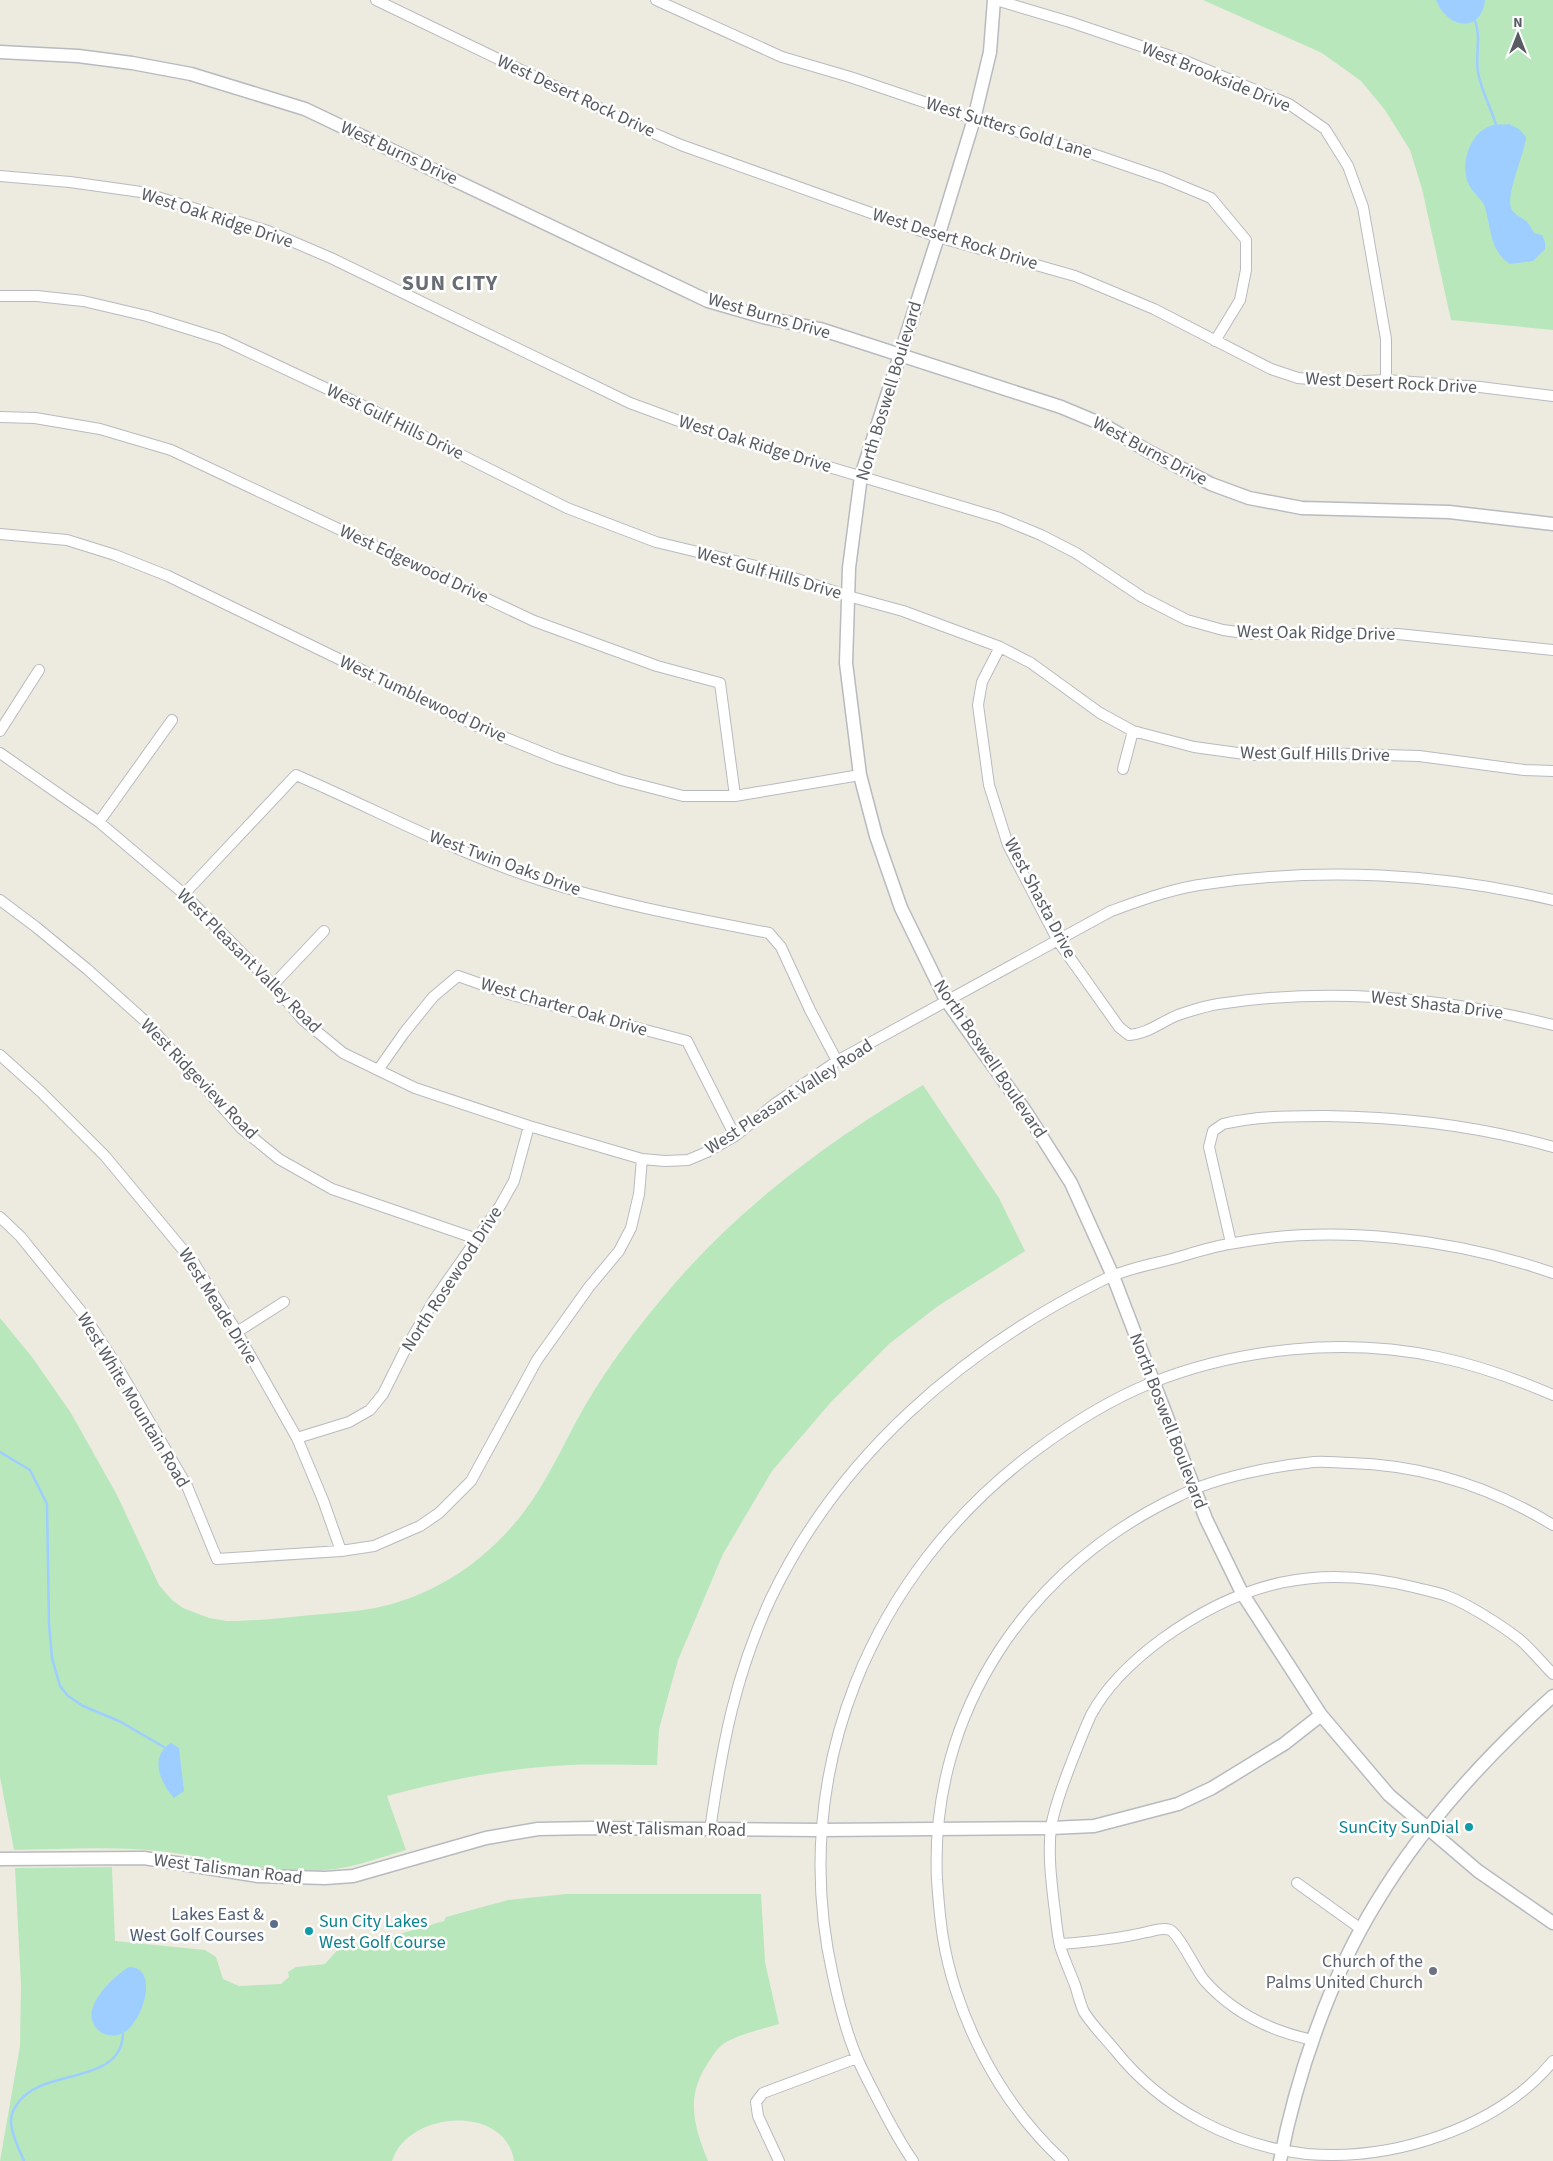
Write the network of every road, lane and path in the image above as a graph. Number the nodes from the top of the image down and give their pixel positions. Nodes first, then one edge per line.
1 (376, 0) edge
2 (656, 0) edge
3 (995, 0) edge
4 (0, 52) edge
5 (974, 119) junction
6 (0, 176) edge
7 (938, 236) junction
8 (0, 296) edge
9 (1215, 341) junction
10 (899, 356) junction
11 (1386, 380) junction
12 (1553, 396) edge
13 (0, 417) edge
14 (861, 476) junction
15 (1553, 524) edge
16 (0, 534) edge
17 (848, 596) junction
18 (1000, 647) junction
19 (1553, 650) edge
20 (39, 670) dead end
21 (172, 720) dead end
22 (0, 731) edge
23 (1133, 731) junction
24 (0, 753) edge
25 (1123, 769) dead end
26 (1553, 771) edge
27 (860, 775) junction
28 (735, 796) junction
29 (99, 822) junction
30 (184, 894) junction
31 (0, 900) edge
32 (1553, 900) edge
33 (324, 931) dead end
34 (1058, 941) junction
35 (273, 985) junction
36 (946, 1000) junction
37 (1553, 1025) edge
38 (0, 1054) edge
39 (837, 1061) junction
40 (378, 1070) junction
41 (529, 1126) junction
42 (736, 1136) junction
43 (1553, 1147) edge
44 (642, 1159) junction
45 (0, 1217) edge
46 (477, 1239) junction
47 (1231, 1243) junction
48 (1553, 1273) edge
49 (1113, 1276) junction
50 (284, 1302) dead end
51 (237, 1332) junction
52 (1153, 1382) junction
53 (1553, 1395) edge
54 (297, 1438) junction
55 (1194, 1489) junction
56 (1553, 1525) edge
57 (341, 1551) junction
58 (1242, 1593) junction
59 (1553, 1674) edge
60 (1553, 1696) edge
61 (1321, 1715) junction
62 (1051, 1828) junction
63 (937, 1829) junction
64 (1428, 1829) junction
65 (710, 1830) junction
66 (820, 1830) junction
67 (0, 1859) edge
68 (1297, 1883) dead end
69 (1553, 1923) edge
70 (1361, 1929) junction
71 (1060, 1944) junction
72 (1313, 2040) junction
73 (857, 2058) junction
74 (1553, 2061) edge
75 (1281, 2156) edge
76 (779, 2161) edge
77 (913, 2161) edge
78 (1063, 2161) edge

1 - 7 street, West Desert Rock Drive
2 - 5 street, West Sutters Gold Lane
3 - 5 street, North Boswell Boulevard
3 - 11 street, West Brookside Drive
4 - 10 street, West Burns Drive
5 - 7 street, North Boswell Boulevard
5 - 9 street, West Sutters Gold Lane
6 - 14 street, West Oak Ridge Drive
7 - 9 street, West Desert Rock Drive
7 - 10 street, North Boswell Boulevard
8 - 17 street, West Gulf Hills Drive
9 - 11 street, West Desert Rock Drive
10 - 14 street, North Boswell Boulevard
10 - 15 street, West Burns Drive
11 - 12 street, West Desert Rock Drive
13 - 28 street, West Edgewood Drive
14 - 17 street, North Boswell Boulevard
14 - 19 street, West Oak Ridge Drive
16 - 28 street, West Tumblewood Drive
17 - 18 street, West Gulf Hills Drive
17 - 27 street, North Boswell Boulevard
18 - 23 street, West Gulf Hills Drive
18 - 34 street, West Shasta Drive
20 - 22 street
21 - 29 street
23 - 25 street
23 - 26 street, West Gulf Hills Drive
24 - 29 street, West Pleasant Valley Road
27 - 28 street, West Tumblewood Drive
27 - 36 street, North Boswell Boulevard
29 - 30 street, West Pleasant Valley Road
30 - 35 street, West Pleasant Valley Road
30 - 39 street, West Twin Oaks Drive
31 - 46 street, West Ridgeview Road
32 - 34 street, West Pleasant Valley Road
33 - 35 street
34 - 36 street, West Pleasant Valley Road
34 - 37 street, West Shasta Drive
35 - 40 street, West Pleasant Valley Road
36 - 39 street, West Pleasant Valley Road
36 - 49 street, North Boswell Boulevard
38 - 51 street, West Meade Drive
39 - 42 street, West Pleasant Valley Road
40 - 41 street, West Pleasant Valley Road
40 - 42 street, West Charter Oak Drive
41 - 44 street, West Pleasant Valley Road
41 - 46 street, North Rosewood Drive
42 - 44 street, West Pleasant Valley Road
43 - 47 street
44 - 57 street, West White Mountain Road
45 - 57 street, West White Mountain Road
46 - 54 street, North Rosewood Drive
47 - 48 street
47 - 49 street
49 - 52 street, North Boswell Boulevard
49 - 65 street
50 - 51 street
51 - 54 street, West Meade Drive
52 - 53 street
52 - 55 street, North Boswell Boulevard
52 - 66 street
54 - 57 street, West Meade Drive
55 - 56 street
55 - 58 street, North Boswell Boulevard
55 - 63 street
58 - 59 street
58 - 61 street, North Boswell Boulevard
58 - 62 street
60 - 64 street
61 - 62 street, West Talisman Road
61 - 64 street, North Boswell Boulevard
62 - 63 street, West Talisman Road
62 - 71 street
63 - 66 street, West Talisman Road
63 - 78 street
64 - 69 street, North Boswell Boulevard
64 - 70 street
65 - 66 street, West Talisman Road
65 - 67 street, West Talisman Road
66 - 73 street
68 - 70 street
70 - 72 street
71 - 72 street
71 - 75 street
72 - 75 street
73 - 76 street
73 - 77 street
74 - 75 street

